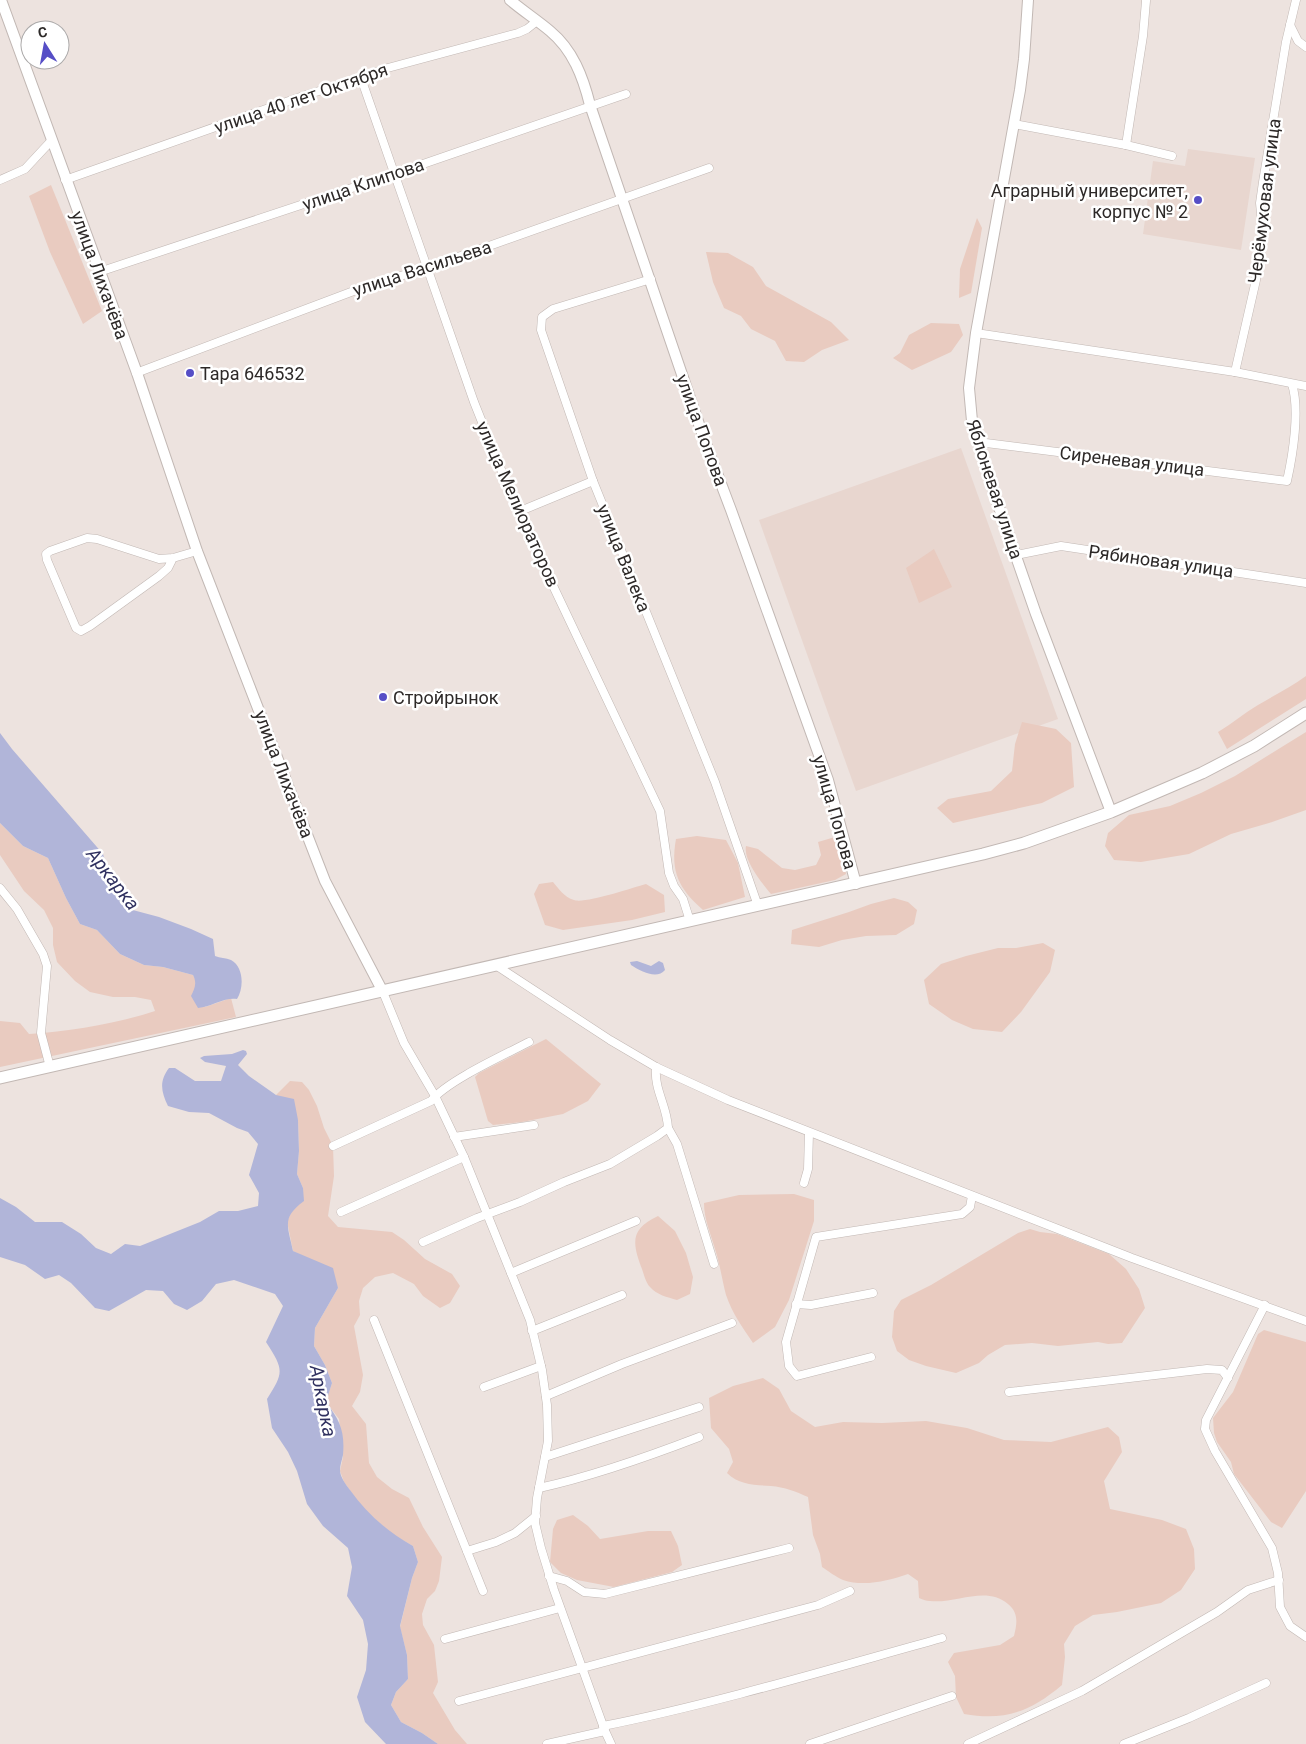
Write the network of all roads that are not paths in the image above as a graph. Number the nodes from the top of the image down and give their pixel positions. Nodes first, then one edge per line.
1 (0, 0) edge
2 (510, 0) edge
3 (1028, 0) edge
4 (1296, 0) edge
5 (1146, 1) dead end
6 (537, 21) junction
7 (1290, 25) junction
8 (1306, 47) edge
9 (361, 78) junction
10 (626, 94) dead end
11 (590, 105) junction
12 (1014, 124) junction
13 (51, 142) junction
14 (1126, 145) junction
15 (1172, 156) dead end
16 (709, 168) dead end
17 (394, 174) junction
18 (0, 180) edge
19 (65, 180) junction
20 (622, 199) junction
21 (427, 268) junction
22 (99, 272) junction
23 (651, 279) junction
24 (976, 334) junction
25 (136, 372) junction
26 (1235, 372) junction
27 (1292, 384) junction
28 (1305, 386) edge
29 (978, 442) junction
30 (593, 481) junction
31 (518, 512) junction
32 (197, 551) junction
33 (1016, 555) junction
34 (173, 558) junction
35 (1306, 583) edge
36 (1306, 713) edge
37 (1111, 812) junction
38 (856, 884) junction
39 (0, 888) edge
40 (758, 906) junction
41 (690, 921) junction
42 (497, 966) junction
43 (382, 992) junction
44 (529, 1042) dead end
45 (50, 1067) junction
46 (656, 1068) junction
47 (0, 1078) edge
48 (435, 1096) junction
49 (534, 1125) dead end
50 (668, 1128) junction
51 (809, 1133) junction
52 (454, 1137) junction
53 (333, 1146) dead end
54 (464, 1157) junction
55 (804, 1184) dead end
56 (972, 1196) junction
57 (341, 1212) dead end
58 (488, 1214) junction
59 (636, 1221) dead end
60 (423, 1242) dead end
61 (714, 1264) dead end
62 (511, 1273) junction
63 (873, 1293) dead end
64 (622, 1295) dead end
65 (796, 1304) junction
66 (1265, 1305) junction
67 (374, 1320) dead end
68 (1306, 1321) edge
69 (732, 1323) dead end
70 (532, 1331) junction
71 (871, 1357) dead end
72 (541, 1366) junction
73 (1228, 1378) junction
74 (484, 1387) dead end
75 (1009, 1392) dead end
76 (546, 1396) junction
77 (699, 1407) dead end
78 (699, 1437) dead end
79 (545, 1457) junction
80 (539, 1488) junction
81 (536, 1516) junction
82 (789, 1548) dead end
83 (467, 1551) junction
84 (549, 1576) junction
85 (1279, 1580) junction
86 (483, 1591) dead end
87 (850, 1591) dead end
88 (560, 1608) junction
89 (1306, 1637) edge
90 (942, 1638) dead end
91 (445, 1639) dead end
92 (582, 1667) junction
93 (1266, 1683) dead end
94 (952, 1696) dead end
95 (459, 1701) dead end
96 (604, 1728) junction
97 (547, 1744) edge
98 (611, 1744) edge
99 (810, 1744) edge
100 (968, 1744) edge
101 (1124, 1744) edge

1 - 13 street, улица Лихачёва
2 - 6 street, улица Попова
3 - 12 street, Яблоневая улица
4 - 7 street, Черёмуховая улица
5 - 14 street
6 - 9 street, улица 40 лет Октября
6 - 11 street, улица Попова
7 - 8 street
7 - 26 street, Черёмуховая улица
9 - 17 street, улица Мелиораторов
9 - 19 street, улица 40 лет Октября
10 - 11 street, улица Клипова
11 - 17 street, улица Клипова
11 - 20 street, улица Попова
12 - 14 street
12 - 24 street, Яблоневая улица
13 - 18 street
13 - 19 street, улица Лихачёва
14 - 15 street
16 - 20 street, улица Васильева
17 - 21 street, улица Мелиораторов
17 - 22 street, улица Клипова
19 - 22 street, улица Лихачёва
20 - 21 street, улица Васильева
20 - 23 street, улица Попова
21 - 25 street, улица Васильева
21 - 31 street, улица Мелиораторов
22 - 25 street, улица Лихачёва
23 - 30 street, улица Валека
23 - 38 street, улица Попова
24 - 26 street
24 - 29 street, Яблоневая улица
25 - 32 street, улица Лихачёва
26 - 27 street
27 - 28 street
27 - 29 street, Сиреневая улица
29 - 33 street, Яблоневая улица
30 - 31 street
30 - 40 street, улица Валека
31 - 41 street, улица Мелиораторов
32 - 34 street
32 - 43 street, улица Лихачёва
33 - 35 street, Рябиновая улица
33 - 37 street, Яблоневая улица
34 - 34 street
36 - 37 main road
37 - 38 main road
38 - 40 main road
39 - 45 street
40 - 41 main road
41 - 42 main road
42 - 43 main road
42 - 46 street
43 - 45 main road
43 - 48 street
44 - 48 street
45 - 47 main road
46 - 50 street
46 - 51 street
48 - 52 street
48 - 53 street
49 - 52 street
50 - 58 street
50 - 61 street
51 - 55 street
51 - 56 street
52 - 54 street
54 - 57 street
54 - 58 street
56 - 65 street
56 - 66 street
58 - 60 street
58 - 62 street
59 - 62 street
62 - 70 street
63 - 65 street
64 - 70 street
65 - 71 street
66 - 68 street
66 - 73 street
67 - 83 street
69 - 76 street
70 - 72 street
72 - 74 street
72 - 76 street
73 - 75 street
73 - 85 street
76 - 79 street
77 - 79 street
78 - 80 street
79 - 80 street
80 - 81 street
81 - 83 street
81 - 84 street
82 - 84 street
83 - 86 street
84 - 88 street
85 - 89 street
85 - 100 street
87 - 92 street
88 - 91 street
88 - 92 street
90 - 96 street
92 - 95 street
92 - 96 street
93 - 101 street
94 - 99 street
96 - 97 street
96 - 98 street

